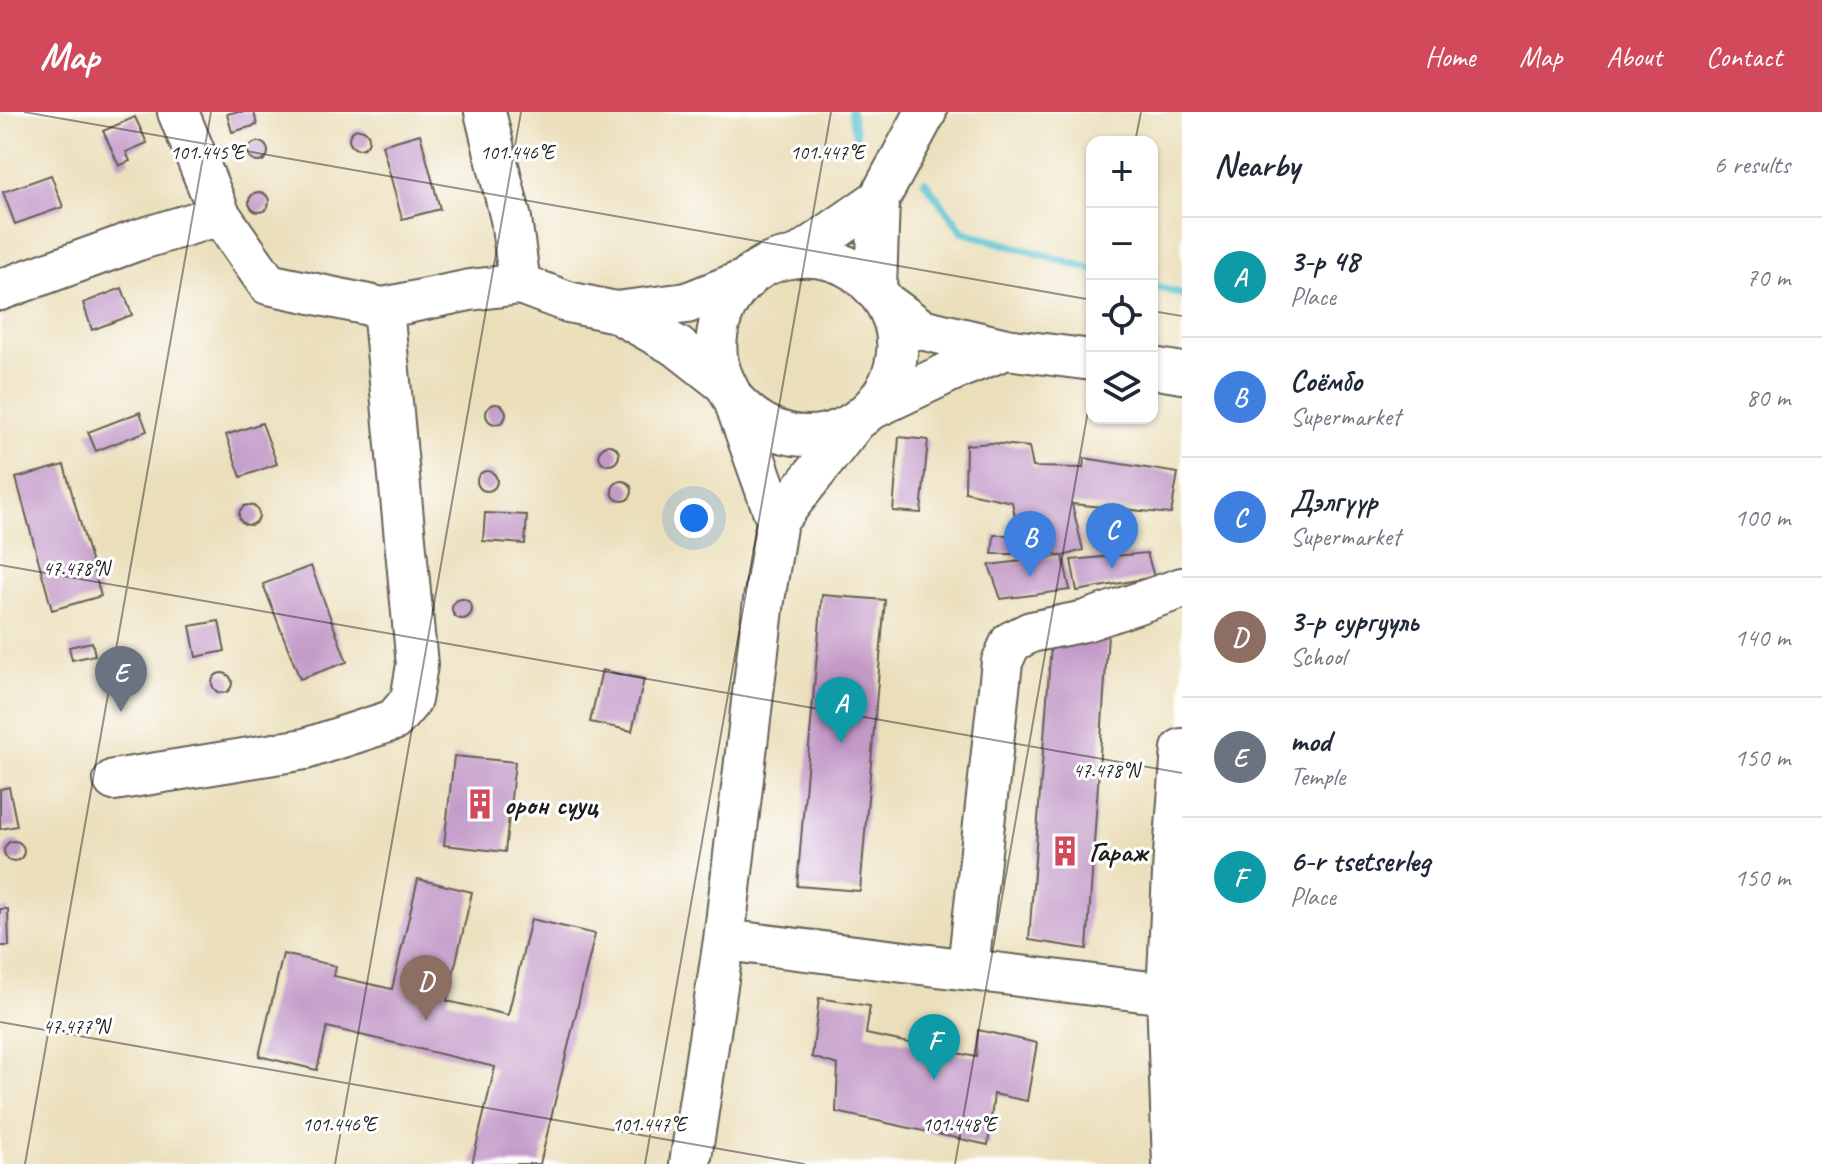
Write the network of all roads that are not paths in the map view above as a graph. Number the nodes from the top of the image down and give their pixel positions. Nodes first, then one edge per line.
1 (178, 112) edge
2 (485, 112) edge
3 (926, 112) edge
4 (879, 199) junction
5 (220, 215) junction
6 (796, 257) junction
7 (747, 279) junction
8 (520, 284) junction
9 (0, 290) edge
10 (881, 296) junction
11 (383, 308) junction
12 (616, 312) junction
13 (1006, 349) junction
14 (1086, 359) edge
15 (1158, 369) edge
16 (1182, 373) edge
17 (730, 392) junction
18 (863, 416) junction
19 (777, 521) junction
20 (1182, 588) edge
21 (1182, 749) edge
22 (114, 780) dead end
23 (724, 940) junction
24 (1176, 941) edge
25 (968, 968) junction
26 (1167, 994) junction
27 (690, 1164) edge
28 (1173, 1164) edge

1 - 5 street
2 - 8 street
3 - 4 street
4 - 6 street
4 - 10 street
5 - 9 street
5 - 11 street
6 - 7 street
6 - 10 street
7 - 12 street
7 - 17 street
8 - 11 street
8 - 12 street
10 - 13 street
10 - 18 street
11 - 22 street
12 - 17 street
13 - 14 street
13 - 18 street
15 - 16 street
17 - 18 street
17 - 19 street
18 - 19 street
19 - 23 street
20 - 25 street
21 - 24 street
23 - 25 street
23 - 27 street
24 - 26 street
25 - 26 street
26 - 28 street

